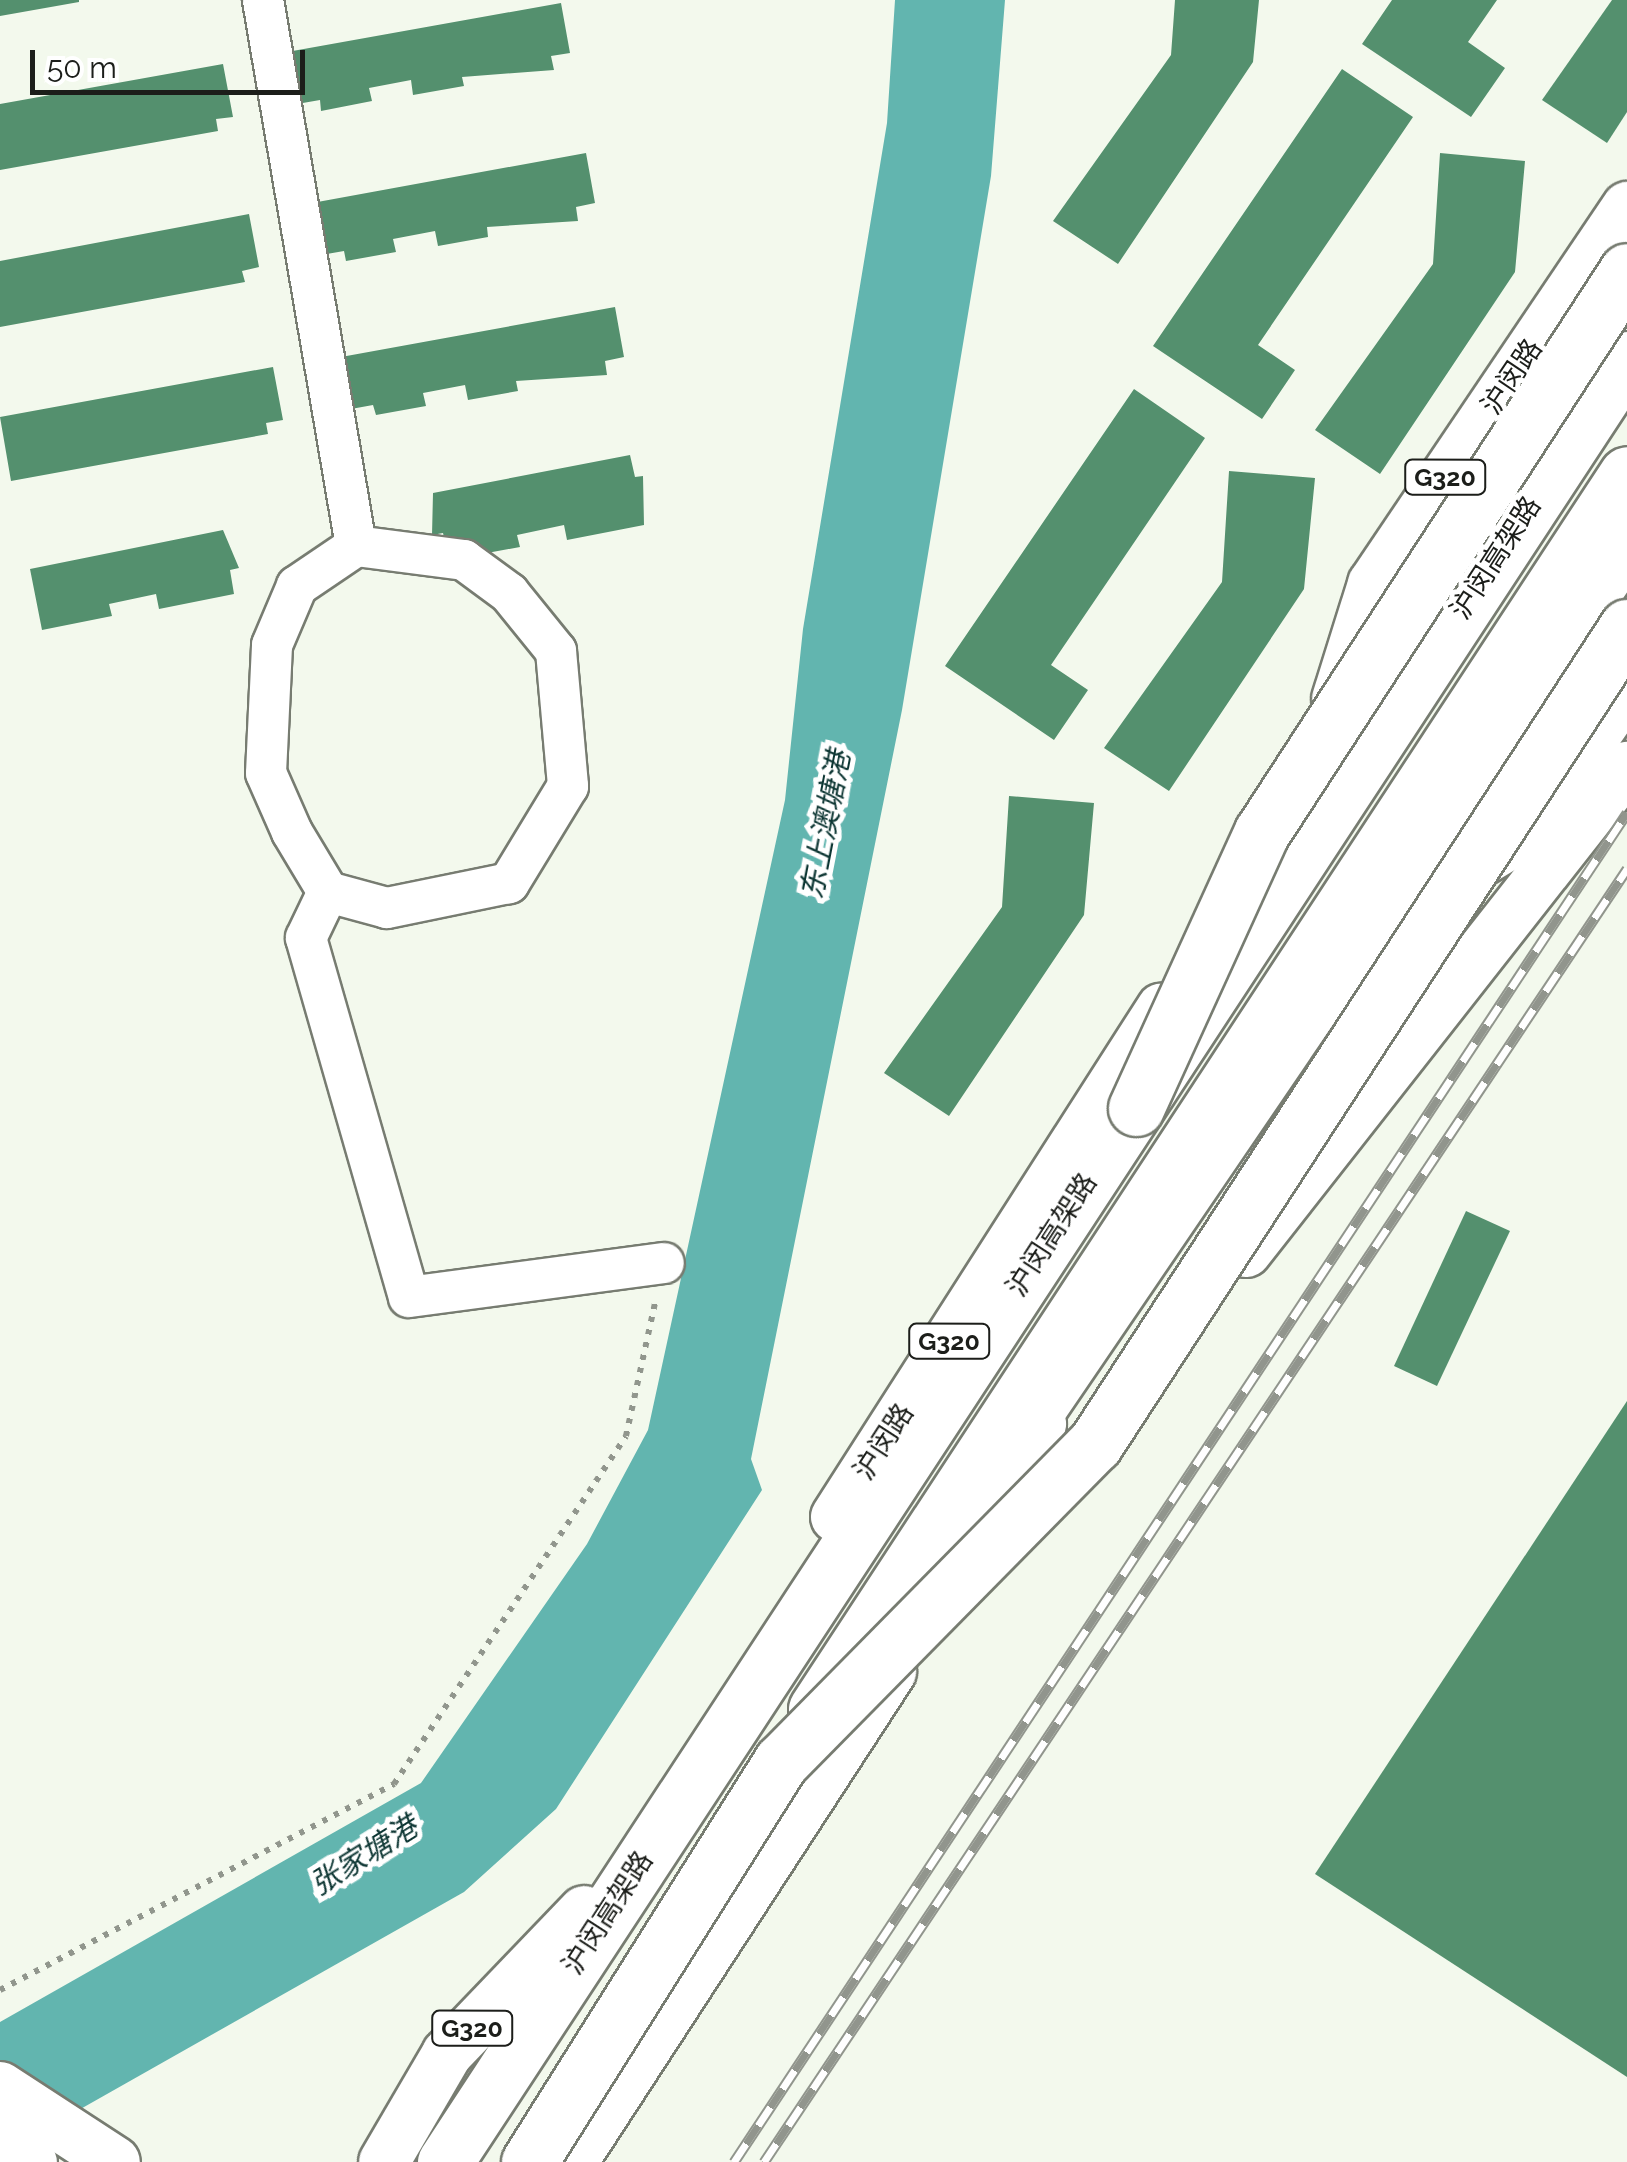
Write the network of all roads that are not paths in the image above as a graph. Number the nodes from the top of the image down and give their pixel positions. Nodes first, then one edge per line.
1 (263, 0) edge
2 (1627, 207) edge
3 (1627, 270) edge
4 (1627, 314) edge
5 (1627, 359) edge
6 (1627, 474) edge
7 (356, 546) junction
8 (1627, 548) edge
9 (1627, 627) edge
10 (1627, 690) edge
11 (1627, 768) edge
12 (1314, 770) junction
13 (328, 892) junction
14 (1374, 926) junction
15 (1136, 1108) junction
16 (664, 1263) road end
17 (1062, 1386) junction
18 (1094, 1444) junction
19 (781, 1762) junction
20 (584, 1911) junction
21 (0, 2087) edge
22 (26, 2144) edge
23 (115, 2162) edge
24 (384, 2162) edge
25 (424, 2162) edge
26 (444, 2162) edge
27 (517, 2162) edge
28 (529, 2162) edge
29 (572, 2162) edge

1 - 7 street
2 - 12 main road, 沪闵路 / G320
3 - 15 highway, bridge
4 - 12 main road, 沪闵路 / G320
5 - 15 highway, 沪闵高架路, bridge
6 - 19 highway, bridge
7 - 13 street
7 - 13 street
8 - 14 main road
9 - 18 highway, bridge
10 - 14 main road
11 - 18 main road, bridge
12 - 20 main road, 沪闵路 / G320
13 - 16 street
14 - 17 main road
15 - 26 highway, 沪闵高架路
17 - 27 main road
17 - 29 main road
18 - 19 highway, bridge
19 - 28 highway, bridge
20 - 24 main road, 沪闵路 / G320
20 - 25 main road, 沪闵路 / G320
21 - 22 main road
22 - 23 main road

